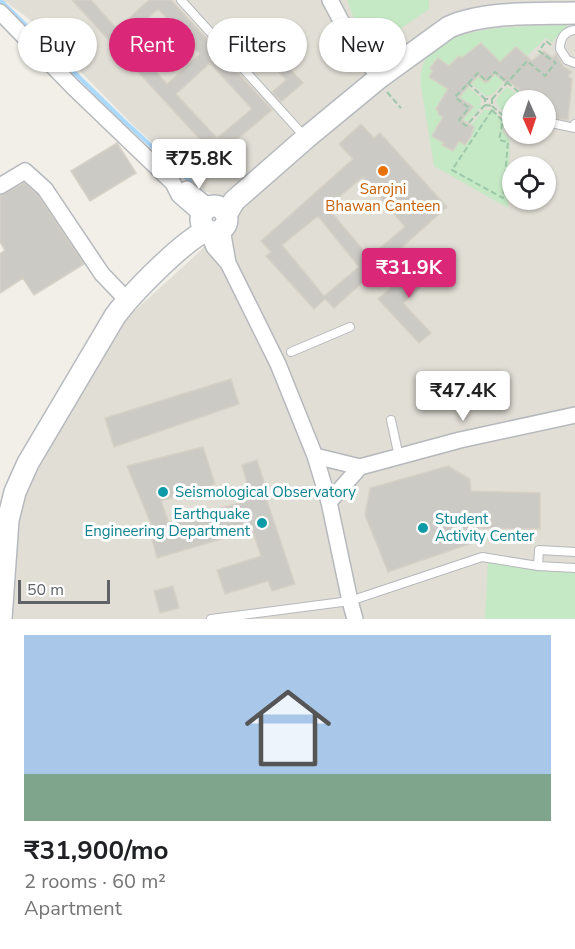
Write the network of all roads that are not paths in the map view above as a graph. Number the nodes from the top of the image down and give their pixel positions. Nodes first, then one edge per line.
1 (181, 0) edge
2 (330, 0) edge
3 (0, 12) edge
4 (575, 13) edge
5 (575, 30) edge
6 (575, 63) edge
7 (382, 82) junction
8 (556, 124) dead end
9 (575, 124) edge
10 (306, 138) junction
11 (0, 186) edge
12 (213, 219) junction
13 (127, 300) junction
14 (350, 327) dead end
15 (291, 352) dead end
16 (575, 415) edge
17 (391, 420) dead end
18 (315, 456) junction
19 (399, 457) junction
20 (360, 467) junction
21 (7, 494) edge
22 (328, 502) junction
23 (575, 552) edge
24 (538, 566) junction
25 (575, 568) edge
26 (350, 602) junction
27 (1, 619) edge
28 (211, 619) edge
29 (355, 619) edge

1 - 10 lane
2 - 7 street
3 - 12 street
4 - 7 street
5 - 6 lane
7 - 10 street
8 - 9 lane
10 - 12 street
11 - 13 street
12 - 13 street
12 - 18 street
13 - 21 street
14 - 15 lane
16 - 19 street
17 - 19 lane
18 - 20 street
18 - 22 street
19 - 20 street
20 - 22 street
21 - 27 street
22 - 26 street
23 - 24 lane
24 - 25 lane
24 - 26 lane
26 - 28 lane
26 - 29 street

